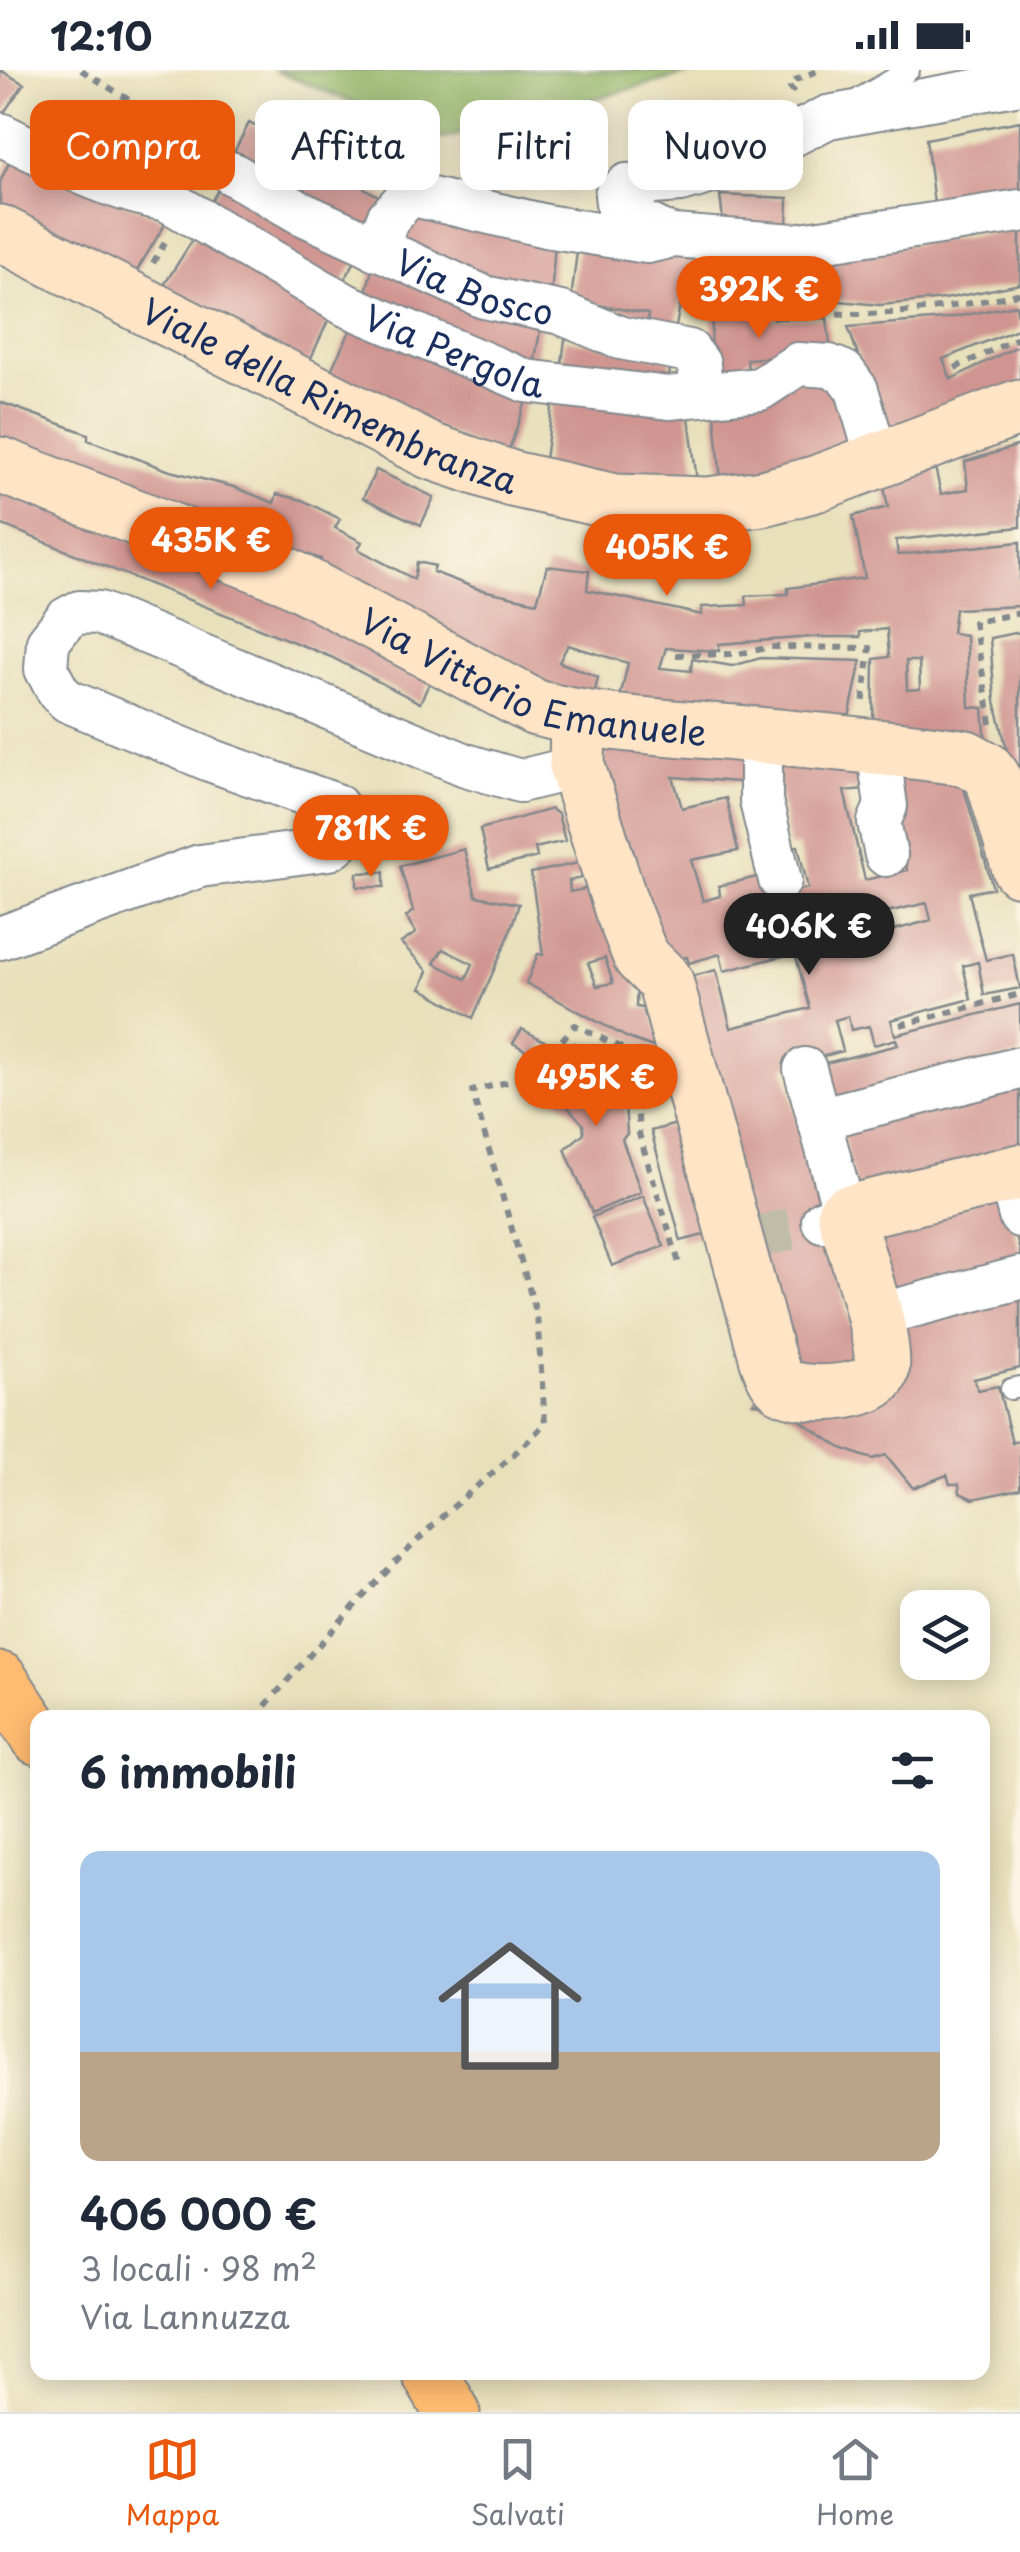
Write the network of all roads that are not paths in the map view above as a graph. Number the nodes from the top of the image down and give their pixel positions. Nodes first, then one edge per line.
1 (909, 70) edge
2 (1020, 83) edge
3 (828, 117) junction
4 (0, 134) edge
5 (235, 174) edge
6 (1020, 211) edge
7 (0, 232) edge
8 (673, 236) junction
9 (376, 249) junction
10 (701, 395) junction
11 (1020, 407) edge
12 (878, 461) junction
13 (0, 466) edge
14 (762, 736) junction
15 (578, 743) junction
16 (869, 747) junction
17 (886, 855) dead end
18 (1020, 869) edge
19 (780, 880) dead end
20 (0, 938) edge
21 (1020, 1068) edge
22 (805, 1069) dead end
23 (818, 1119) junction
24 (1016, 1187) edge
25 (834, 1218) junction
26 (1020, 1278) edge
27 (874, 1316) junction
28 (0, 1680) edge
29 (30, 1725) edge
30 (434, 2380) edge
31 (452, 2412) edge

1 - 3 lane
2 - 3 street
3 - 8 street
4 - 10 street, Via Pergola
5 - 9 street, Via Bosco
6 - 8 street
7 - 12 main road, Viale della Rimembranza
8 - 9 street
9 - 10 street, Via Bosco
10 - 12 street, Via Pergola
11 - 12 main road, Viale della Rimembranza
13 - 15 main road, Via Vittorio Emanuele
14 - 15 main road, Via Vittorio Emanuele
14 - 16 main road, Via Vittorio Emanuele
14 - 19 street
15 - 20 street
15 - 27 main road
16 - 17 street
16 - 18 main road, Via Vittorio Emanuele
21 - 23 street
22 - 23 street
23 - 25 street
24 - 25 main road
25 - 27 main road
26 - 27 street
28 - 29 main road
30 - 31 main road

